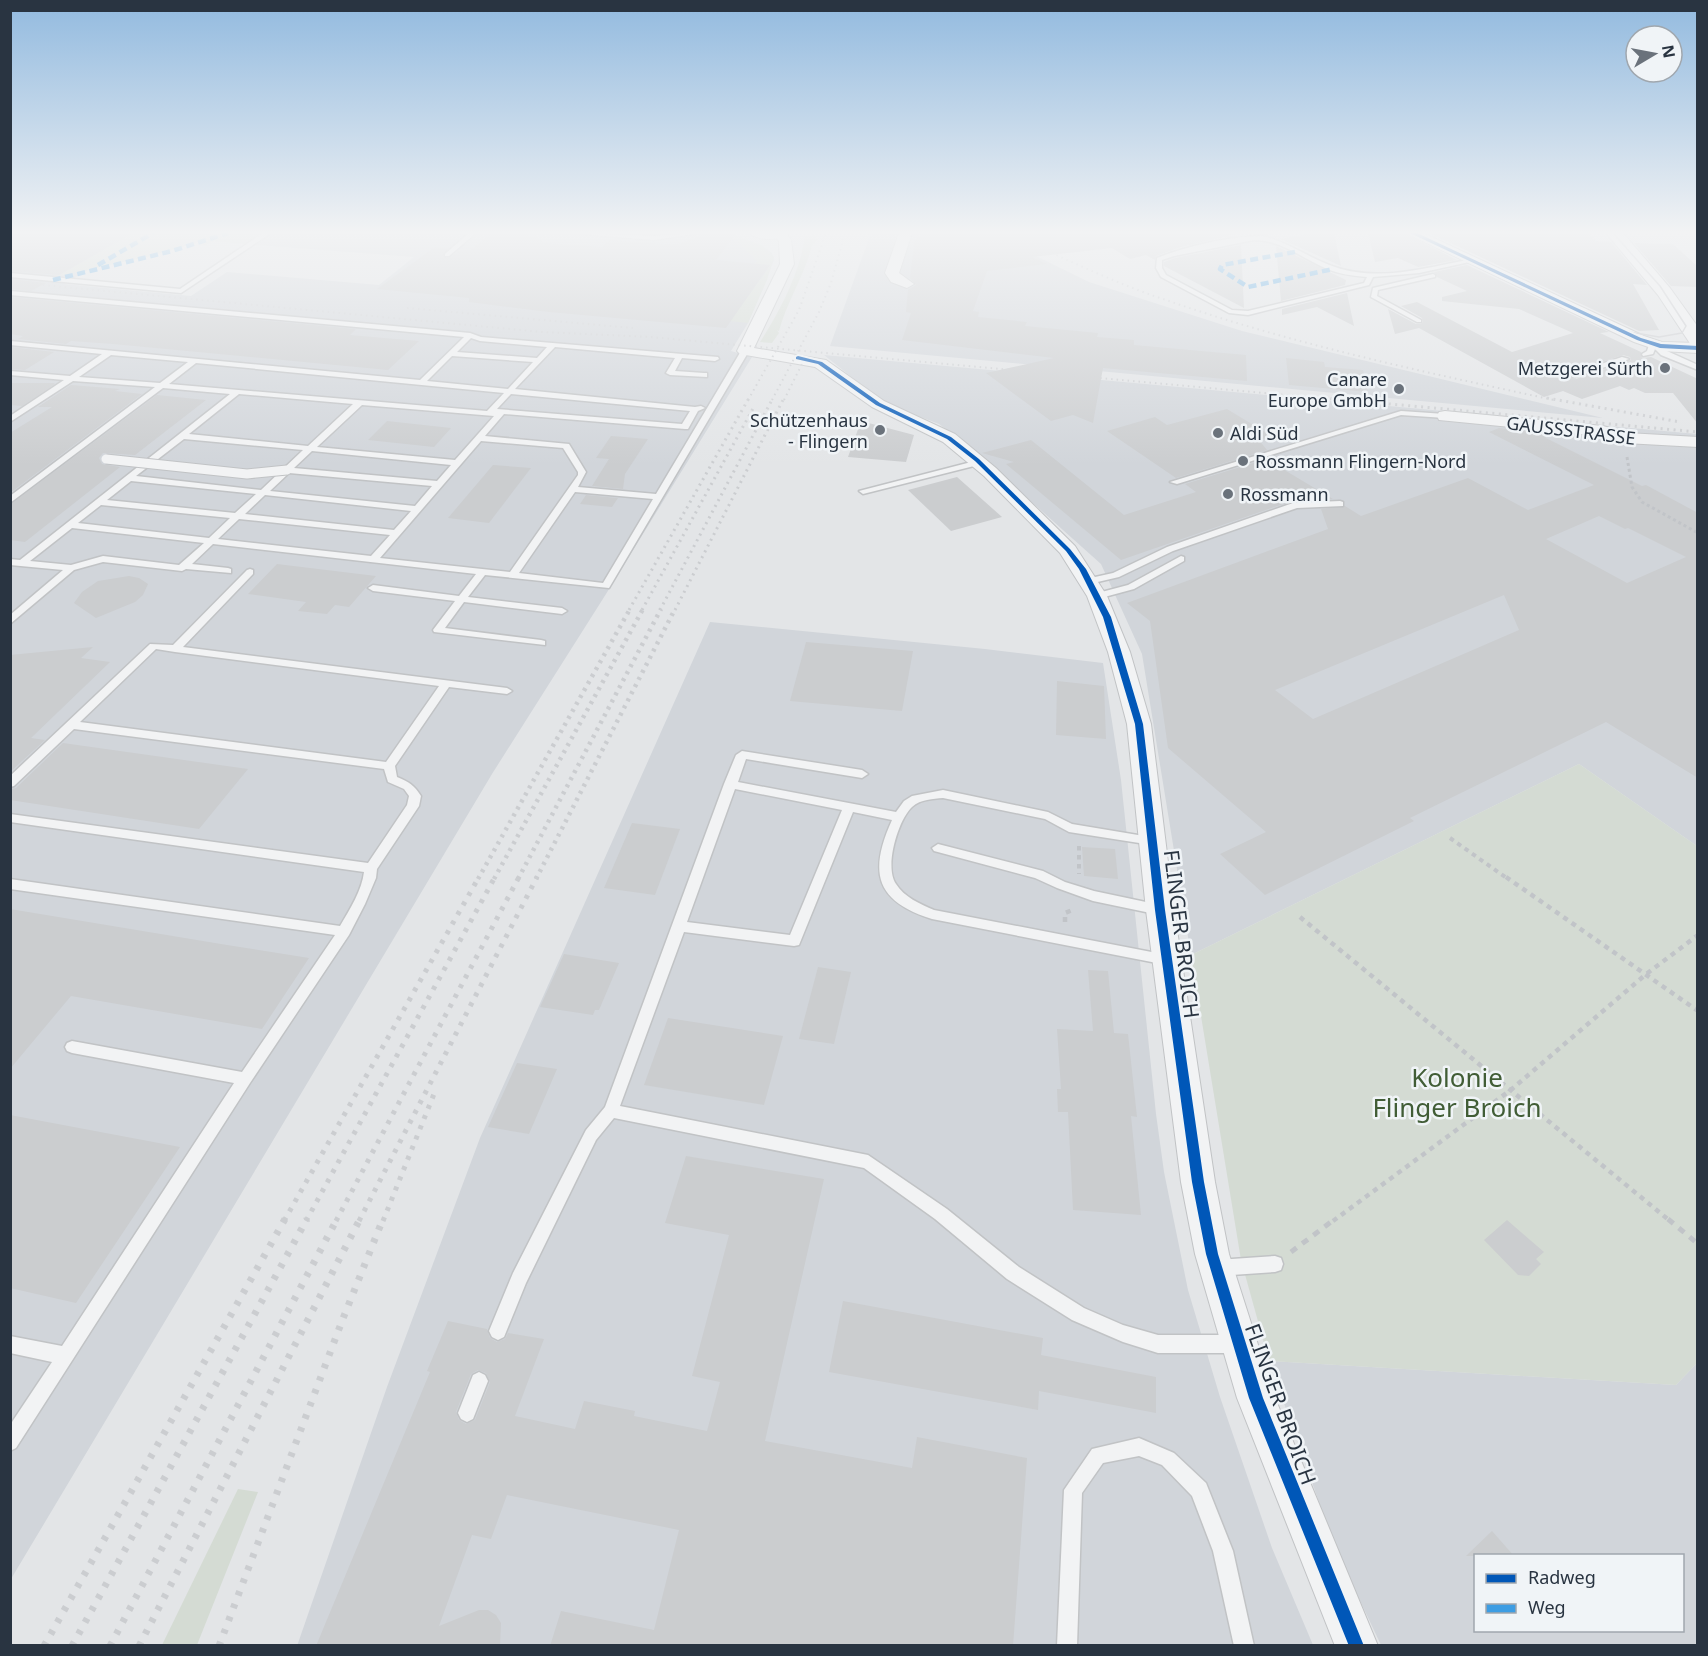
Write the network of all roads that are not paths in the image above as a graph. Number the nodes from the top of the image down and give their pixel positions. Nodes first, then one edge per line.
1 (199, 310) edge
2 (765, 310) edge
3 (1228, 310) edge
4 (1259, 310) edge
5 (1399, 310) edge
6 (1568, 310) edge
7 (1677, 310) edge
8 (1419, 321) dead end
9 (470, 335) junction
10 (1698, 341) edge
11 (10, 343) edge
12 (553, 345) junction
13 (1698, 348) edge
14 (1649, 349) junction
15 (745, 351) junction
16 (110, 352) junction
17 (451, 354) junction
18 (680, 356) junction
19 (715, 359) dead end
20 (1625, 359) dead end
21 (538, 360) junction
22 (194, 361) junction
23 (1698, 368) edge
24 (10, 373) edge
25 (704, 375) dead end
26 (1572, 375) dead end
27 (70, 380) junction
28 (421, 383) junction
29 (160, 387) junction
30 (510, 392) junction
31 (236, 393) junction
32 (359, 403) junction
33 (714, 404) junction
34 (695, 410) junction
35 (496, 412) junction
36 (1445, 416) joint
37 (10, 420) edge
38 (181, 436) junction
39 (479, 438) junction
40 (1698, 442) edge
41 (310, 449) junction
42 (106, 459) dead end
43 (979, 462) junction
44 (457, 463) junction
45 (287, 470) junction
46 (129, 478) junction
47 (1174, 482) dead end
48 (438, 484) junction
49 (572, 489) junction
50 (863, 491) dead end
51 (263, 492) junction
52 (658, 497) junction
53 (10, 501) edge
54 (100, 502) junction
55 (1340, 504) dead end
56 (417, 509) junction
57 (237, 516) junction
58 (70, 525) junction
59 (397, 533) junction
60 (210, 541) junction
61 (1181, 559) dead end
62 (373, 560) junction
63 (10, 562) edge
64 (22, 563) junction
65 (183, 566) junction
66 (71, 568) junction
67 (228, 571) dead end
68 (250, 572) dead end
69 (482, 572) junction
70 (512, 576) junction
71 (373, 588) dead end
72 (1093, 589) junction
73 (463, 599) junction
74 (561, 611) dead end
75 (10, 621) edge
76 (541, 643) dead end
77 (174, 649) junction
78 (446, 683) junction
79 (507, 691) dead end
80 (72, 725) junction
81 (389, 766) junction
82 (862, 774) dead end
83 (10, 783) edge
84 (730, 784) junction
85 (850, 806) junction
86 (899, 817) junction
87 (10, 818) edge
88 (1152, 841) junction
89 (938, 848) dead end
90 (371, 868) junction
91 (10, 884) edge
92 (1160, 910) junction
93 (679, 926) junction
94 (344, 931) junction
95 (1167, 960) junction
96 (72, 1047) dead end
97 (245, 1079) junction
98 (611, 1111) junction
99 (1275, 1264) road end
100 (1216, 1268) junction
101 (498, 1331) dead end
102 (10, 1344) edge
103 (1238, 1344) junction
104 (66, 1356) junction
105 (479, 1381) dead end
106 (467, 1413) dead end
107 (10, 1442) edge
108 (1067, 1646) edge
109 (1244, 1646) edge
110 (1357, 1646) edge

1 - 9 lane
2 - 15 street
3 - 4 lane
5 - 8 lane
6 - 14 street
7 - 10 street
9 - 12 lane
9 - 17 lane
11 - 16 lane
12 - 18 lane
12 - 21 lane
13 - 14 street
14 - 23 lane
15 - 33 lane
15 - 43 street, FLINGER BROICH
16 - 22 lane
16 - 27 lane
17 - 21 lane
17 - 28 lane
18 - 19 lane
18 - 25 lane
20 - 26 lane
21 - 30 lane
22 - 28 lane
22 - 29 lane
24 - 27 lane
27 - 29 lane
27 - 37 lane
28 - 30 lane
29 - 31 lane
29 - 53 lane
30 - 34 lane
30 - 35 lane
31 - 32 lane
31 - 38 lane
32 - 35 lane
32 - 41 lane
33 - 34 lane
33 - 52 lane
34 - 35 lane
35 - 39 lane
36 - 40 street, GAUSSSTRASSE
36 - 47 lane
38 - 41 lane
38 - 46 lane
39 - 44 lane
39 - 49 lane
41 - 44 lane
41 - 45 lane
42 - 45 lane, bridge
43 - 50 lane
43 - 72 street, FLINGER BROICH
44 - 48 lane
45 - 48 lane
45 - 51 lane
46 - 51 lane
46 - 54 lane
48 - 56 lane
49 - 52 lane
49 - 70 lane
51 - 56 lane
51 - 57 lane
52 - 70 lane
54 - 57 lane
54 - 58 lane
55 - 72 lane
56 - 59 lane
57 - 59 lane
57 - 60 lane
58 - 60 lane
58 - 64 lane
59 - 62 lane
60 - 62 lane
60 - 65 lane
61 - 72 lane
62 - 69 lane
63 - 64 lane
64 - 66 lane
65 - 66 lane
65 - 67 lane
66 - 75 lane
68 - 77 lane
69 - 70 lane
69 - 73 lane
71 - 73 lane
72 - 88 street, FLINGER BROICH
73 - 74 lane
73 - 76 lane
77 - 78 lane
77 - 80 lane
78 - 79 lane
78 - 81 lane
80 - 81 lane
80 - 83 lane
81 - 90 lane
82 - 84 lane
84 - 85 lane
84 - 93 lane
85 - 86 lane
85 - 93 lane
86 - 88 lane
86 - 95 lane
87 - 90 lane
88 - 92 street, FLINGER BROICH
89 - 92 lane
90 - 94 lane
91 - 94 lane
92 - 95 street, FLINGER BROICH
93 - 98 lane
94 - 97 lane
95 - 100 street, FLINGER BROICH
96 - 97 lane
97 - 104 lane
98 - 101 lane
98 - 103 lane
99 - 100 lane
100 - 103 street, FLINGER BROICH
102 - 104 lane
103 - 110 street, FLINGER BROICH
104 - 107 lane
105 - 106 lane
108 - 109 lane

